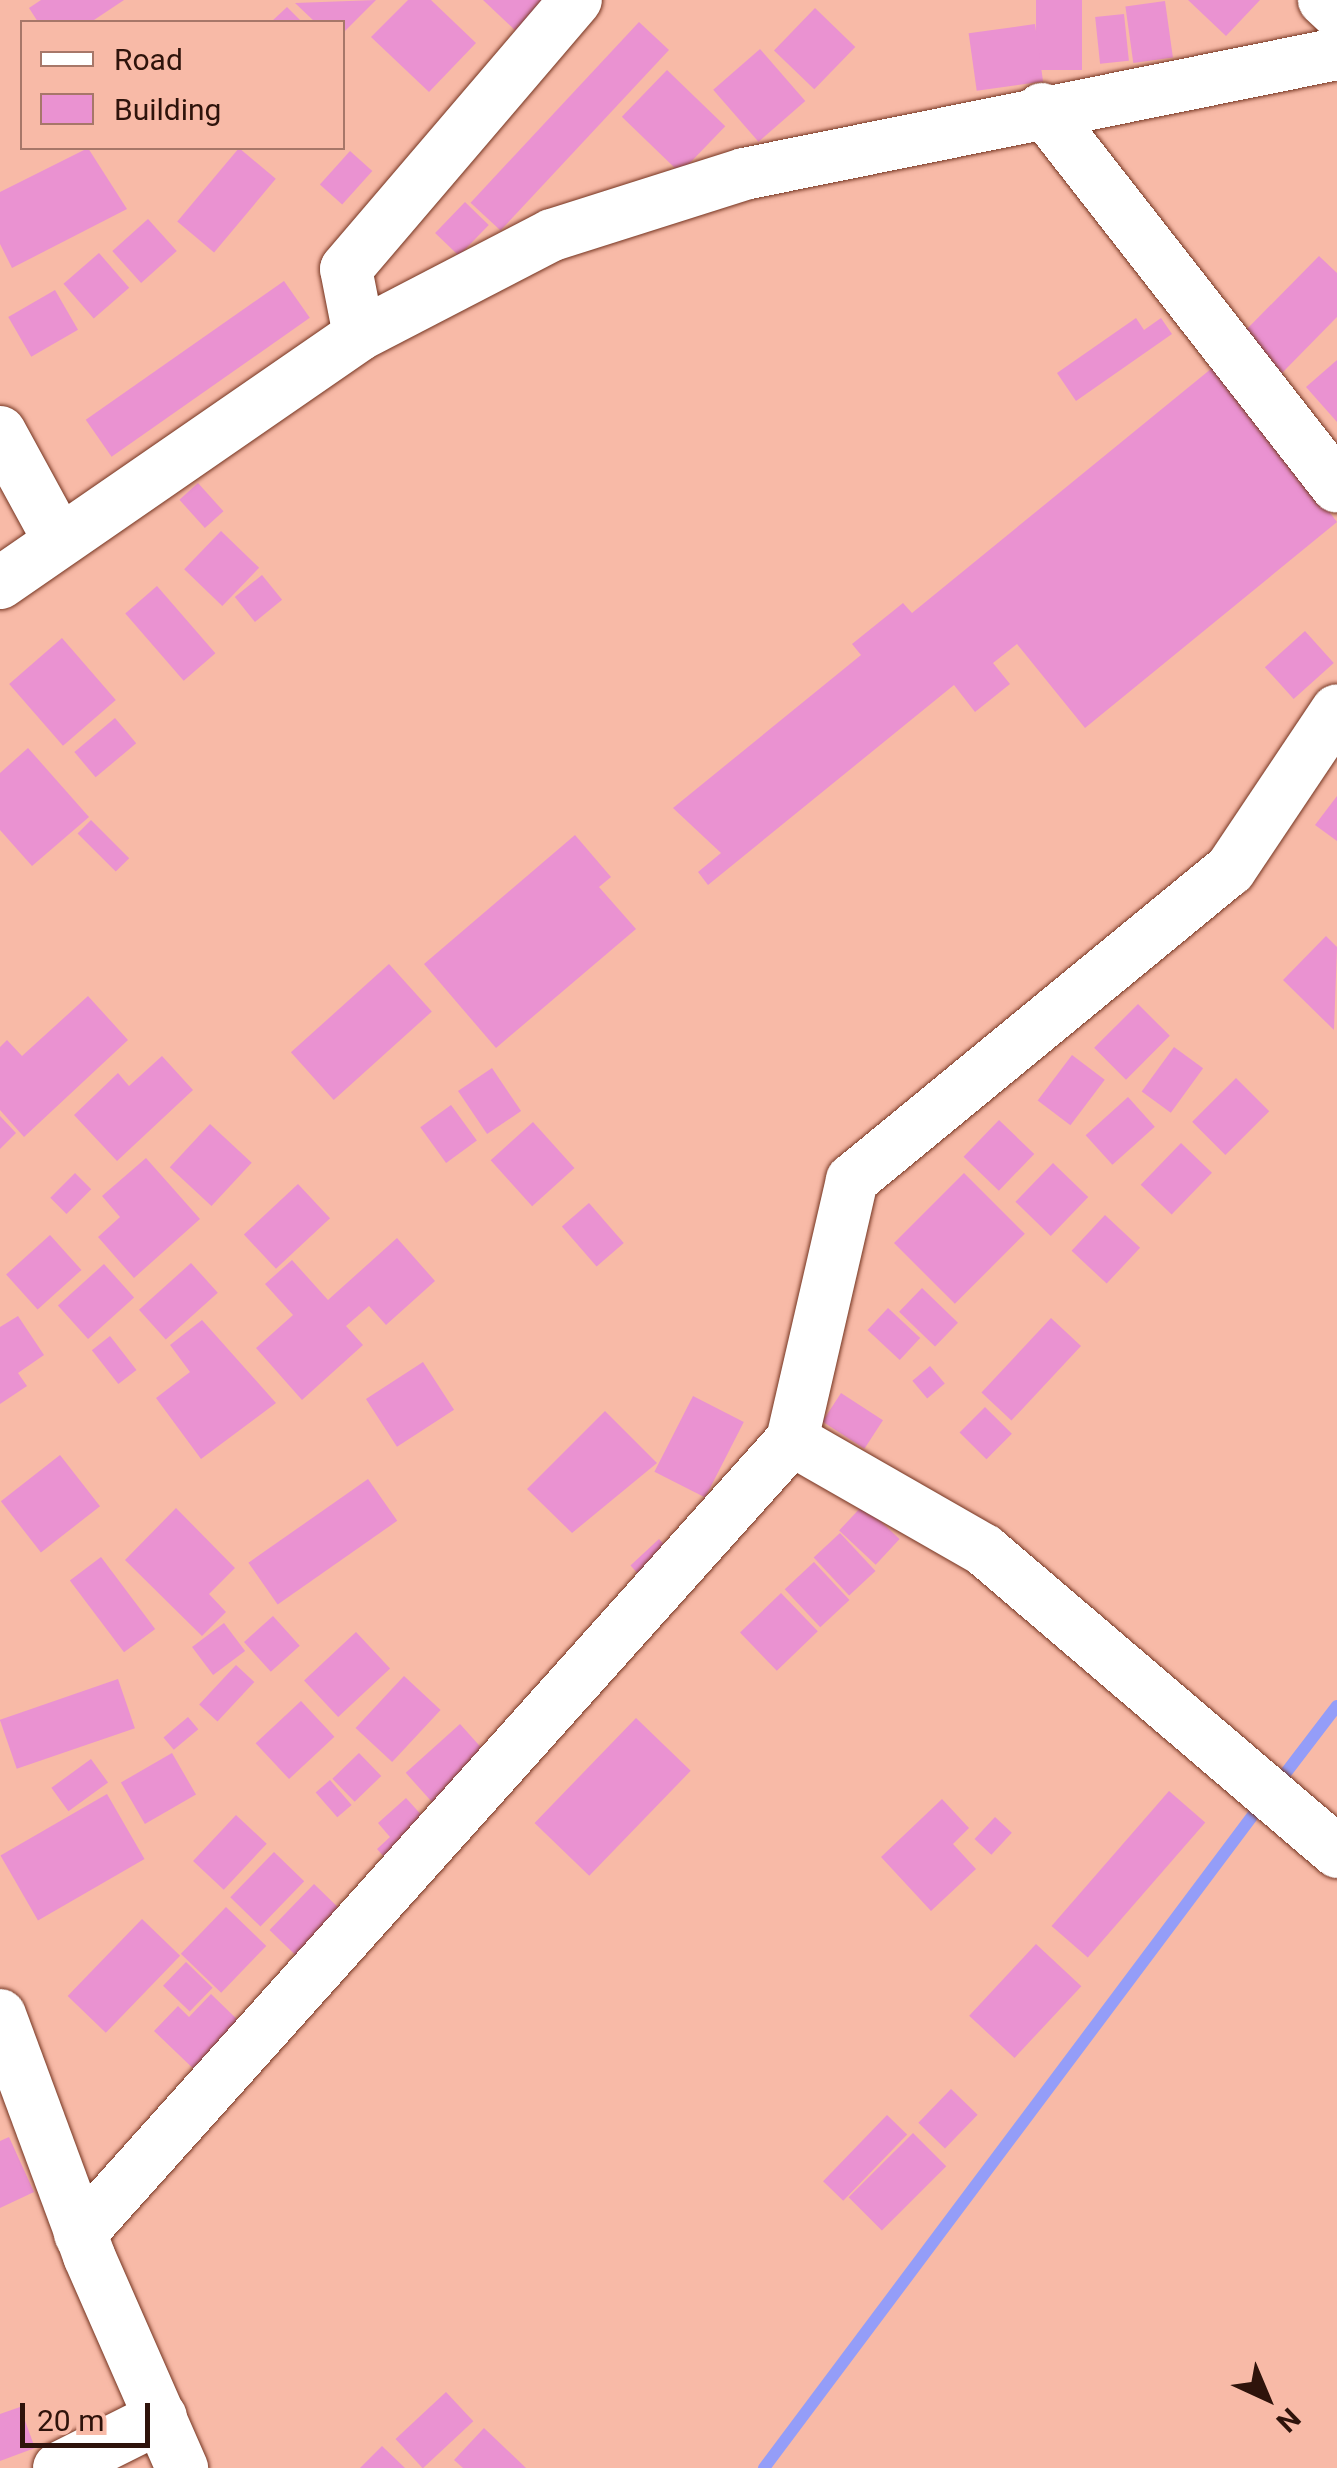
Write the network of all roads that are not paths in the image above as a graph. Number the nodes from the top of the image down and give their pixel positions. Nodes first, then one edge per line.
1 (576, 0) edge
2 (1324, 0) edge
3 (1337, 12) edge
4 (1337, 54) edge
5 (1042, 109) junction
6 (359, 335) junction
7 (0, 432) edge
8 (1337, 487) edge
9 (59, 540) junction
10 (0, 583) edge
11 (1337, 710) edge
12 (792, 1440) junction
13 (1317, 1837) edge
14 (0, 2015) edge
15 (80, 2234) junction
16 (161, 2417) junction
17 (59, 2468) edge
18 (182, 2468) edge

1 - 6 street
2 - 3 street
4 - 5 street
5 - 6 street
5 - 8 street
6 - 9 street
7 - 9 street
9 - 10 street
11 - 12 street
12 - 13 street
12 - 15 street
14 - 15 street
15 - 16 street
16 - 17 street
16 - 18 street

